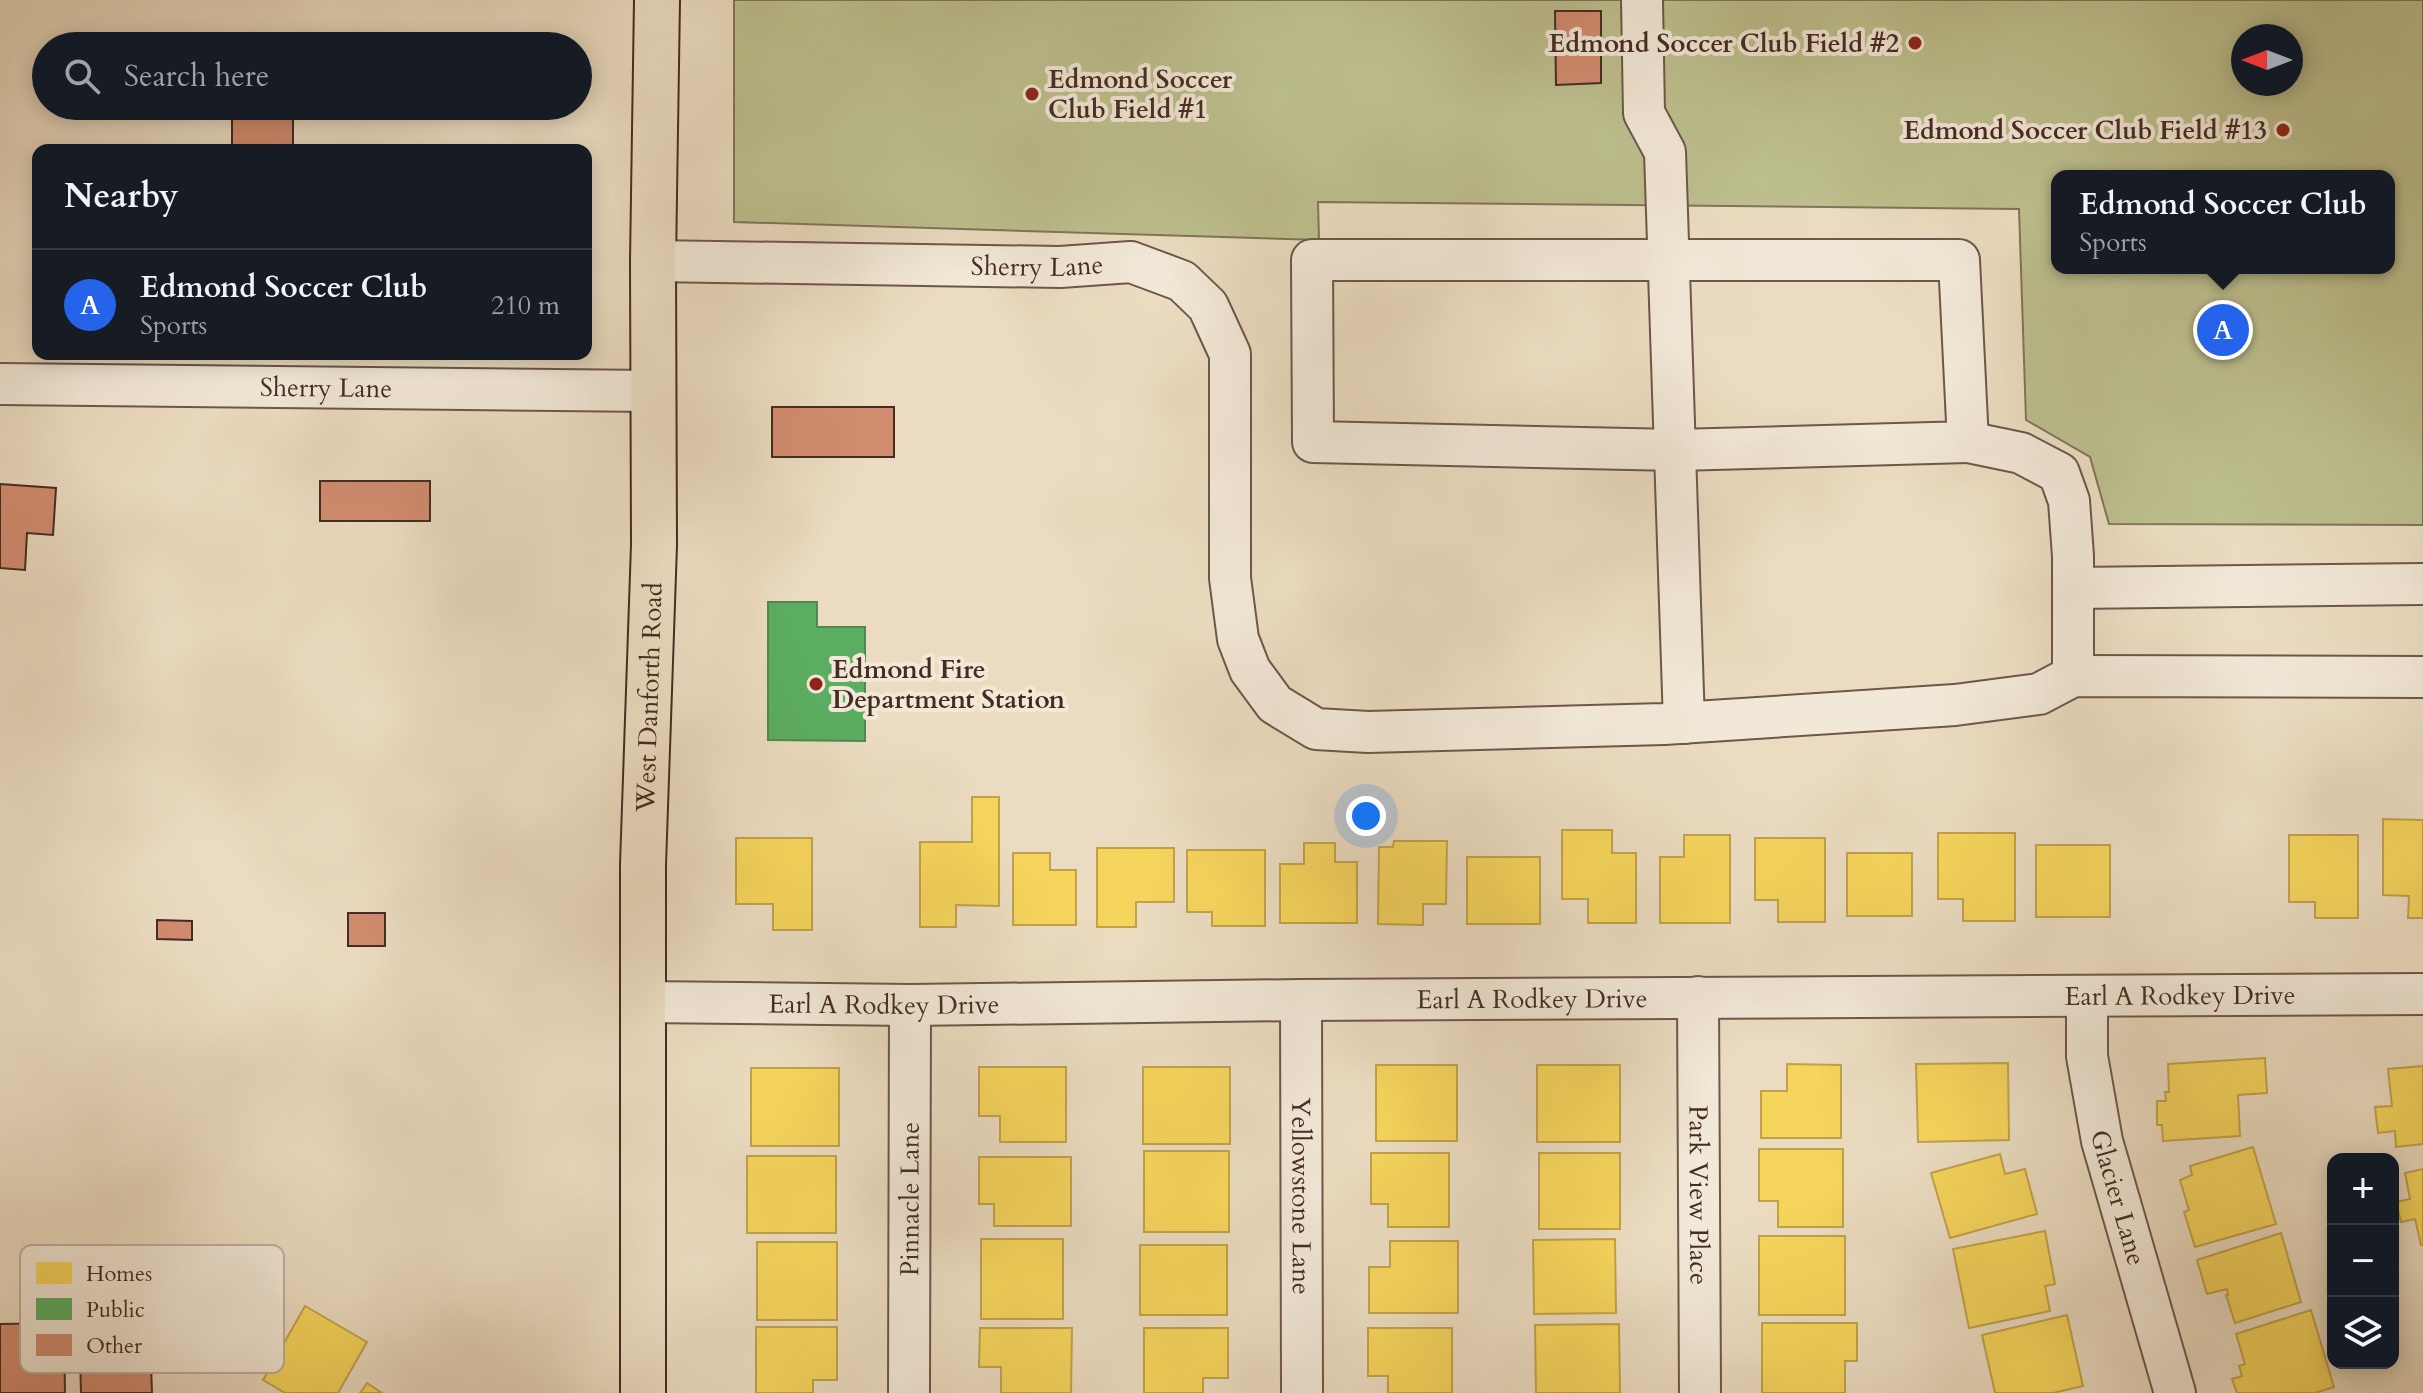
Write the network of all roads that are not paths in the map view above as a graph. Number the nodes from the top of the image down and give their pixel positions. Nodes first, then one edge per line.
1 (657, 0) edge
2 (1642, 0) edge
3 (653, 261) junction
4 (1669, 261) junction
5 (0, 384) edge
6 (653, 391) junction
7 (1968, 442) junction
8 (1676, 450) junction
9 (2423, 584) edge
10 (2074, 588) junction
11 (2073, 676) junction
12 (2423, 677) edge
13 (1684, 723) junction
14 (2423, 994) edge
15 (1698, 997) junction
16 (2087, 997) junction
17 (1301, 1000) junction
18 (642, 1002) junction
19 (910, 1005) junction
20 (643, 1393) edge
21 (909, 1393) edge
22 (1302, 1393) edge
23 (1700, 1393) edge
24 (2175, 1393) edge

1 - 3 main road, West Danforth Road
2 - 4 street
3 - 6 main road, West Danforth Road
3 - 13 street, Sherry Lane
4 - 7 street
4 - 8 street
4 - 8 street
5 - 6 street, Sherry Lane
6 - 18 main road, West Danforth Road
7 - 8 street
7 - 10 street
8 - 13 street
9 - 10 street
10 - 11 street
11 - 12 street
11 - 13 street, Sherry Lane
14 - 16 street, Earl A Rodkey Drive
15 - 16 street, Earl A Rodkey Drive
15 - 17 street, Earl A Rodkey Drive
15 - 23 street, Park View Place
16 - 24 street, Glacier Lane
17 - 19 street, Earl A Rodkey Drive
17 - 22 street, Yellowstone Lane
18 - 19 street, Earl A Rodkey Drive
18 - 20 main road, West Danforth Road
19 - 21 street, Pinnacle Lane

